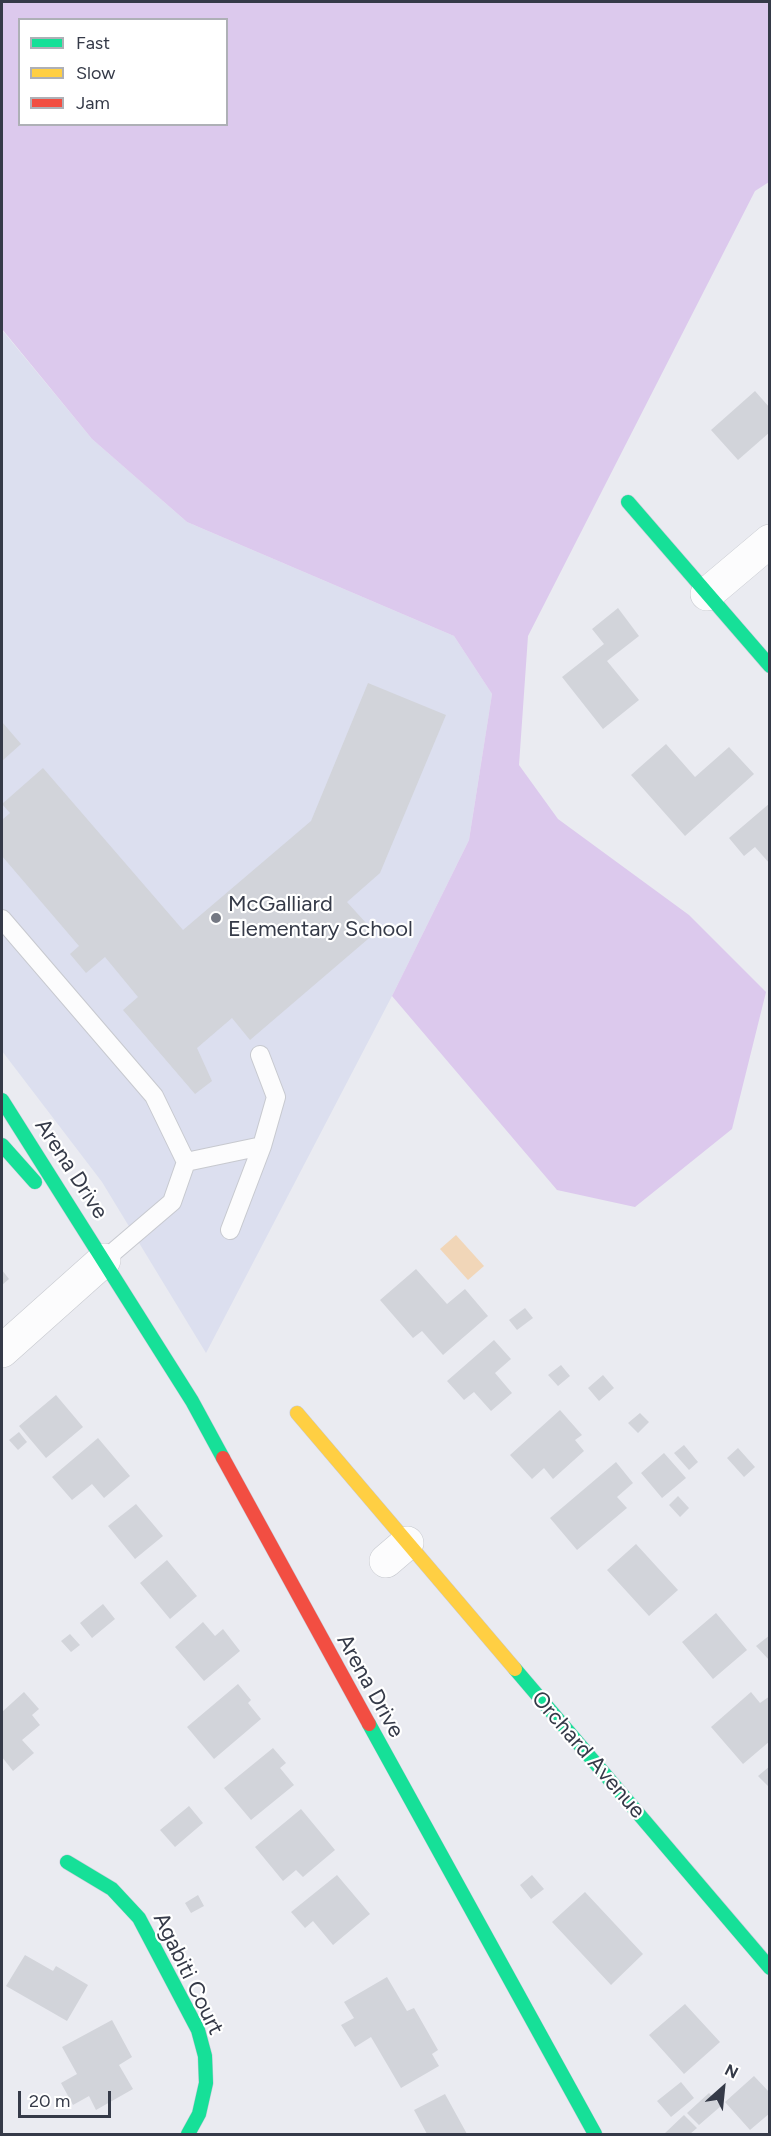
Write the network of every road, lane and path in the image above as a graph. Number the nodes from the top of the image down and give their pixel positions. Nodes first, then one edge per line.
1 (628, 502) dead end
2 (770, 541) edge
3 (707, 594) junction
4 (770, 666) edge
5 (2, 919) edge
6 (260, 1055) dead end
7 (2, 1100) edge
8 (2, 1145) edge
9 (262, 1146) junction
10 (186, 1162) junction
11 (230, 1230) dead end
12 (104, 1260) junction
13 (2, 1351) edge
14 (297, 1413) dead end
15 (67, 1862) dead end
16 (770, 1968) edge
17 (188, 2134) edge
18 (595, 2134) edge

1 - 3 main road
2 - 3 street
3 - 4 main road
5 - 10 lane
6 - 9 lane
7 - 12 main road, Arena Drive
8 - 12 main road, Arena Drive
9 - 10 lane
9 - 11 lane
10 - 12 lane
12 - 13 street
12 - 18 main road, Arena Drive
14 - 16 main road, Orchard Avenue
15 - 17 main road, Agabiti Court

